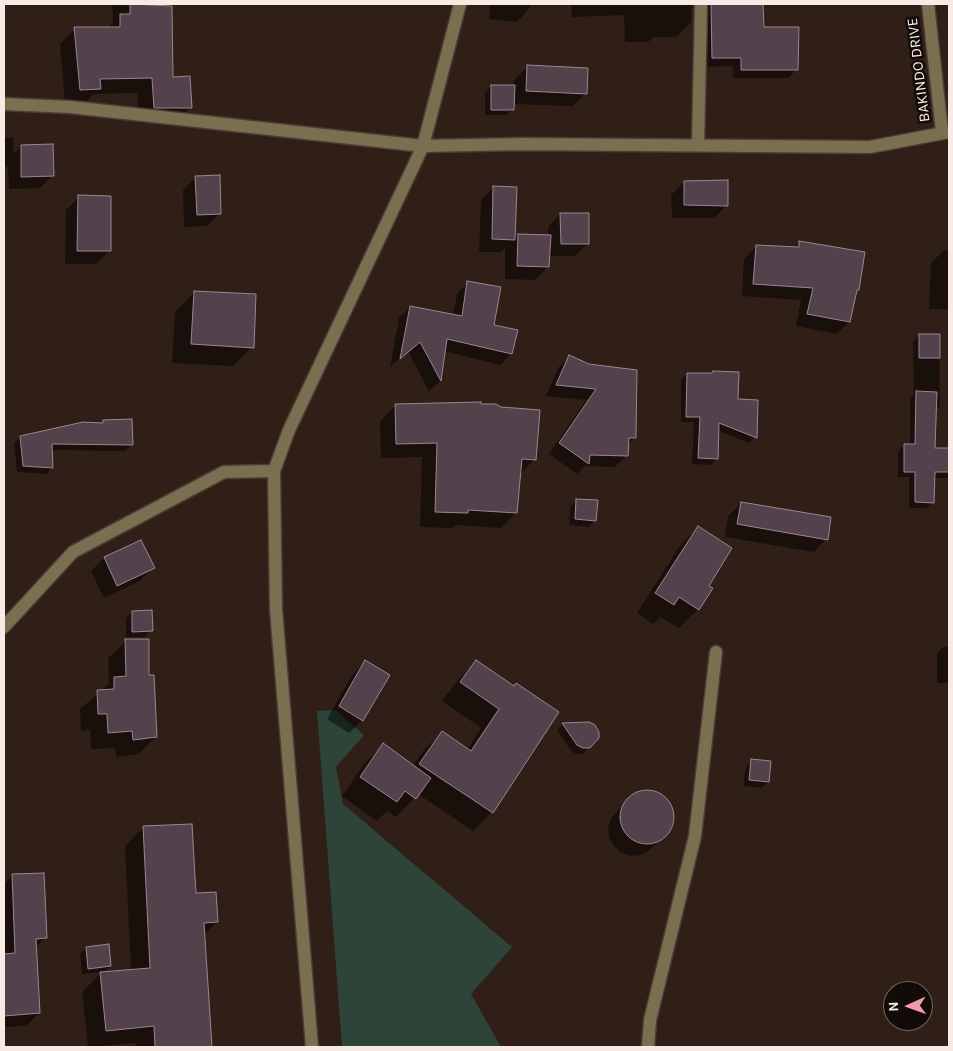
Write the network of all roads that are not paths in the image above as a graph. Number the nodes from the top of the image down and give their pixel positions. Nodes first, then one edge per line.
1 (460, 4) edge
2 (701, 4) edge
3 (928, 4) edge
4 (4, 104) edge
5 (946, 132) edge
6 (698, 145) junction
7 (423, 146) junction
8 (274, 472) junction
9 (4, 627) edge
10 (716, 652) dead end
11 (312, 1047) edge
12 (648, 1047) edge

1 - 7 street
2 - 6 street
3 - 5 street, BAKINDO DRIVE
4 - 7 street
5 - 6 street
6 - 7 street
7 - 8 street
8 - 9 street
8 - 11 street
10 - 12 street

